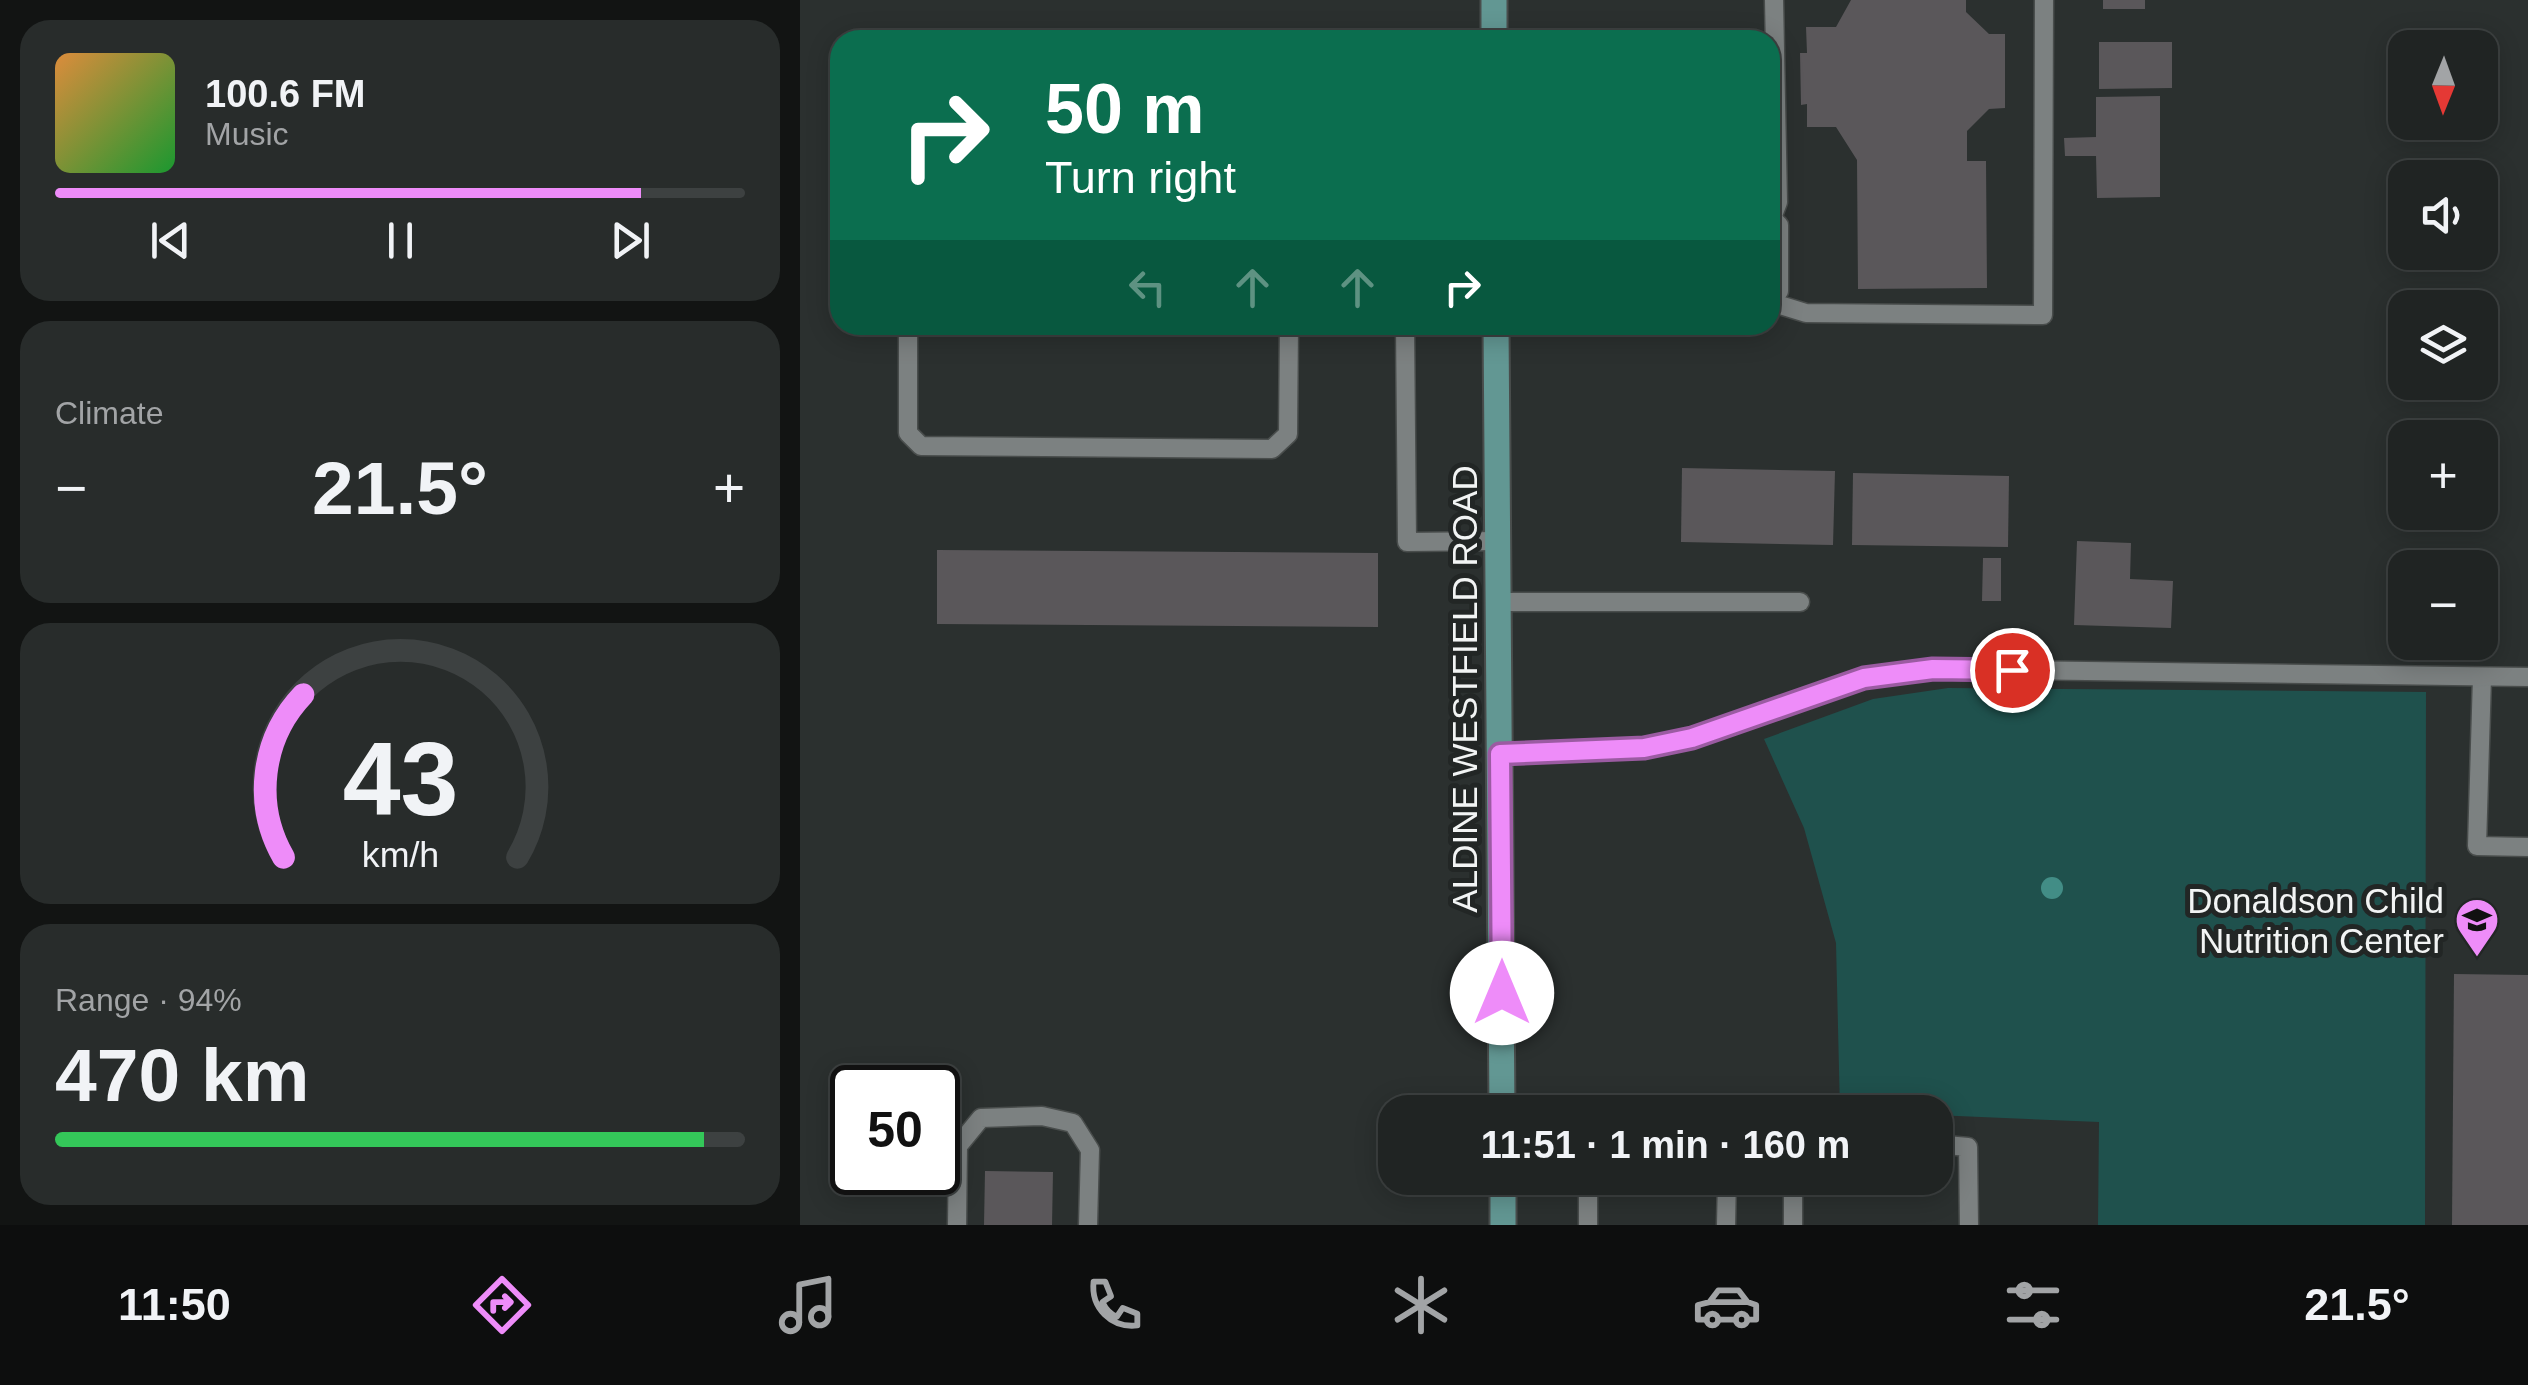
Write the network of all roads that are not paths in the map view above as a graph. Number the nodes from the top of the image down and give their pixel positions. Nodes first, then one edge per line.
1 (1494, 0) edge
2 (1774, 0) edge
3 (2044, 0) edge
4 (1494, 30) edge
5 (1775, 30) edge
6 (1780, 304) edge
7 (908, 335) edge
8 (1288, 335) edge
9 (1405, 335) edge
10 (1496, 335) edge
11 (1498, 541) junction
12 (1499, 602) junction
13 (1800, 602) dead end
14 (2482, 677) junction
15 (2528, 677) edge
16 (1500, 754) junction
17 (2528, 847) edge
18 (1502, 1095) edge
19 (1953, 1146) edge
20 (1503, 1195) edge
21 (1588, 1195) edge
22 (1727, 1195) edge
23 (1793, 1195) edge
24 (958, 1225) edge
25 (1088, 1225) edge
26 (1503, 1225) edge
27 (1588, 1225) edge
28 (1726, 1225) edge
29 (1793, 1225) edge
30 (1968, 1225) edge

1 - 4 main road
2 - 5 lane
3 - 6 lane
7 - 8 lane
9 - 11 lane
10 - 11 main road, ALDINE WESTFIELD ROAD
11 - 12 main road, ALDINE WESTFIELD ROAD
12 - 13 lane
12 - 16 main road, ALDINE WESTFIELD ROAD
14 - 15 lane
14 - 16 lane
14 - 17 lane
16 - 18 main road, ALDINE WESTFIELD ROAD
19 - 30 lane
20 - 26 main road
21 - 27 lane
22 - 28 lane
23 - 29 lane
24 - 25 lane

